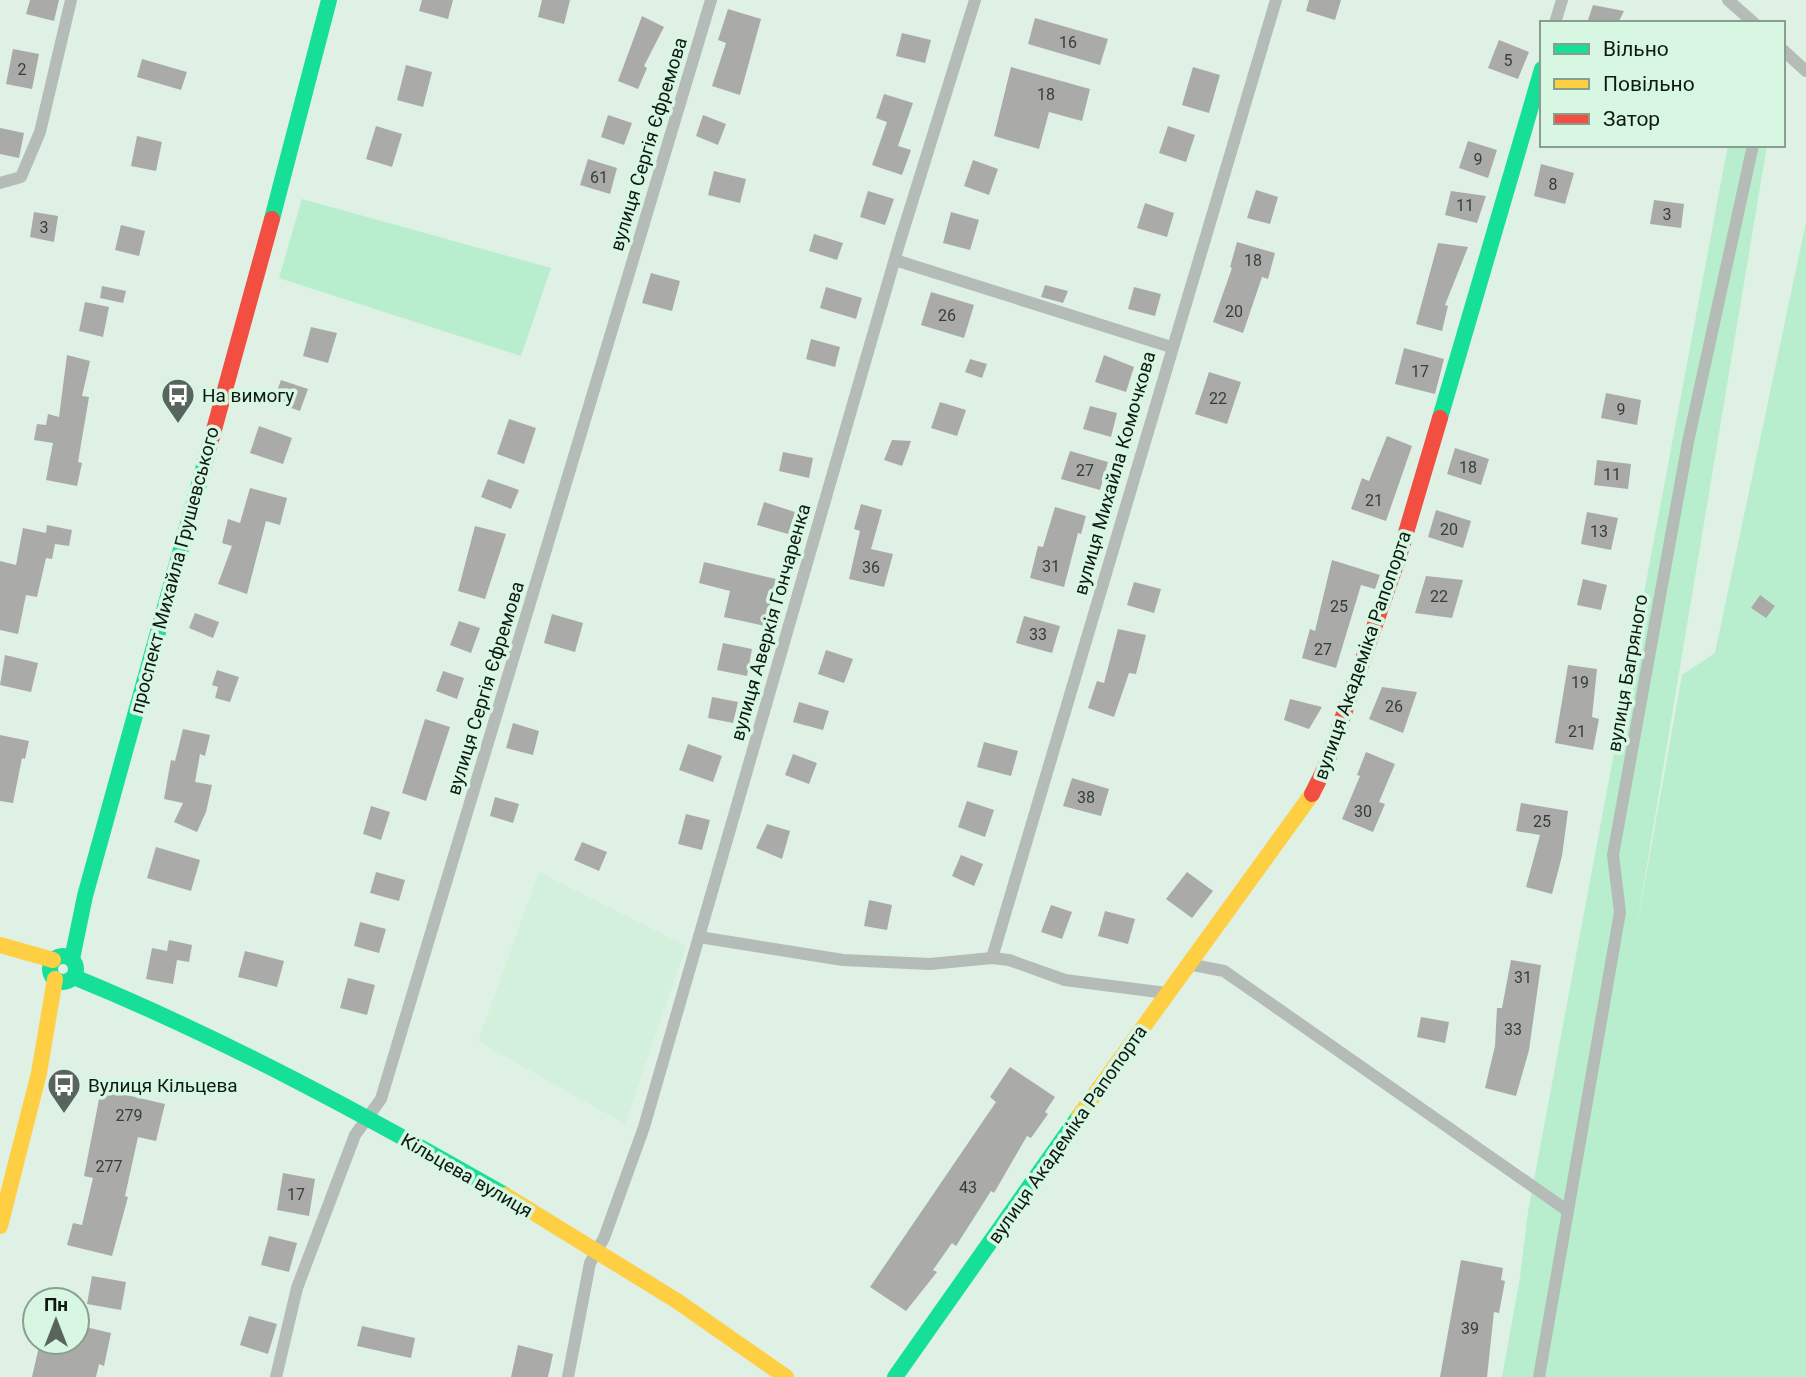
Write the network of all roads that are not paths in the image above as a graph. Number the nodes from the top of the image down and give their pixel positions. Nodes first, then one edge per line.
1 (71, 0) edge
2 (329, 0) edge
3 (711, 0) edge
4 (975, 0) edge
5 (1276, 0) edge
6 (1562, 0) edge
7 (1728, 0) edge
8 (1556, 21) edge
9 (1752, 21) edge
10 (1785, 52) edge
11 (1806, 71) edge
12 (1540, 76) edge
13 (1753, 147) edge
14 (0, 183) edge
15 (895, 260) junction
16 (1171, 346) junction
17 (699, 937) junction
18 (0, 947) edge
19 (992, 958) junction
20 (1188, 964) junction
21 (63, 969) junction
22 (1166, 993) junction
23 (366, 1118) junction
24 (1568, 1211) junction
25 (0, 1226) edge
26 (596, 1251) junction
27 (275, 1377) edge
28 (568, 1377) edge
29 (786, 1377) edge
30 (895, 1377) edge
31 (1539, 1377) edge

1 - 14 street
2 - 21 street, проспект Михайла Грушевського
3 - 23 street, вулиця Сергія Єфремова
4 - 15 street, вулиця Аверкія Гончаренка
5 - 16 street, вулиця Михайла Комочкова
6 - 8 street
7 - 9 street
10 - 11 street
12 - 20 street, вулиця Академіка Рапопорта
13 - 24 street, вулиця Багряного
15 - 16 street
15 - 17 street, вулиця Аверкія Гончаренка
16 - 19 street, вулиця Михайла Комочкова
17 - 19 street
17 - 26 street, вулиця Аверкія Гончаренка
18 - 21 street, Кільцева вулиця
19 - 22 street
20 - 22 street, вулиця Академіка Рапопорта
20 - 24 street
21 - 23 street, Кільцева вулиця
21 - 25 street, проспект Михайла Грушевського
22 - 30 street, вулиця Академіка Рапопорта
23 - 26 street, Кільцева вулиця
23 - 27 street, вулиця Сергія Єфремова
24 - 31 street, вулиця Багряного
26 - 28 street, вулиця Аверкія Гончаренка
26 - 29 street, Кільцева вулиця

